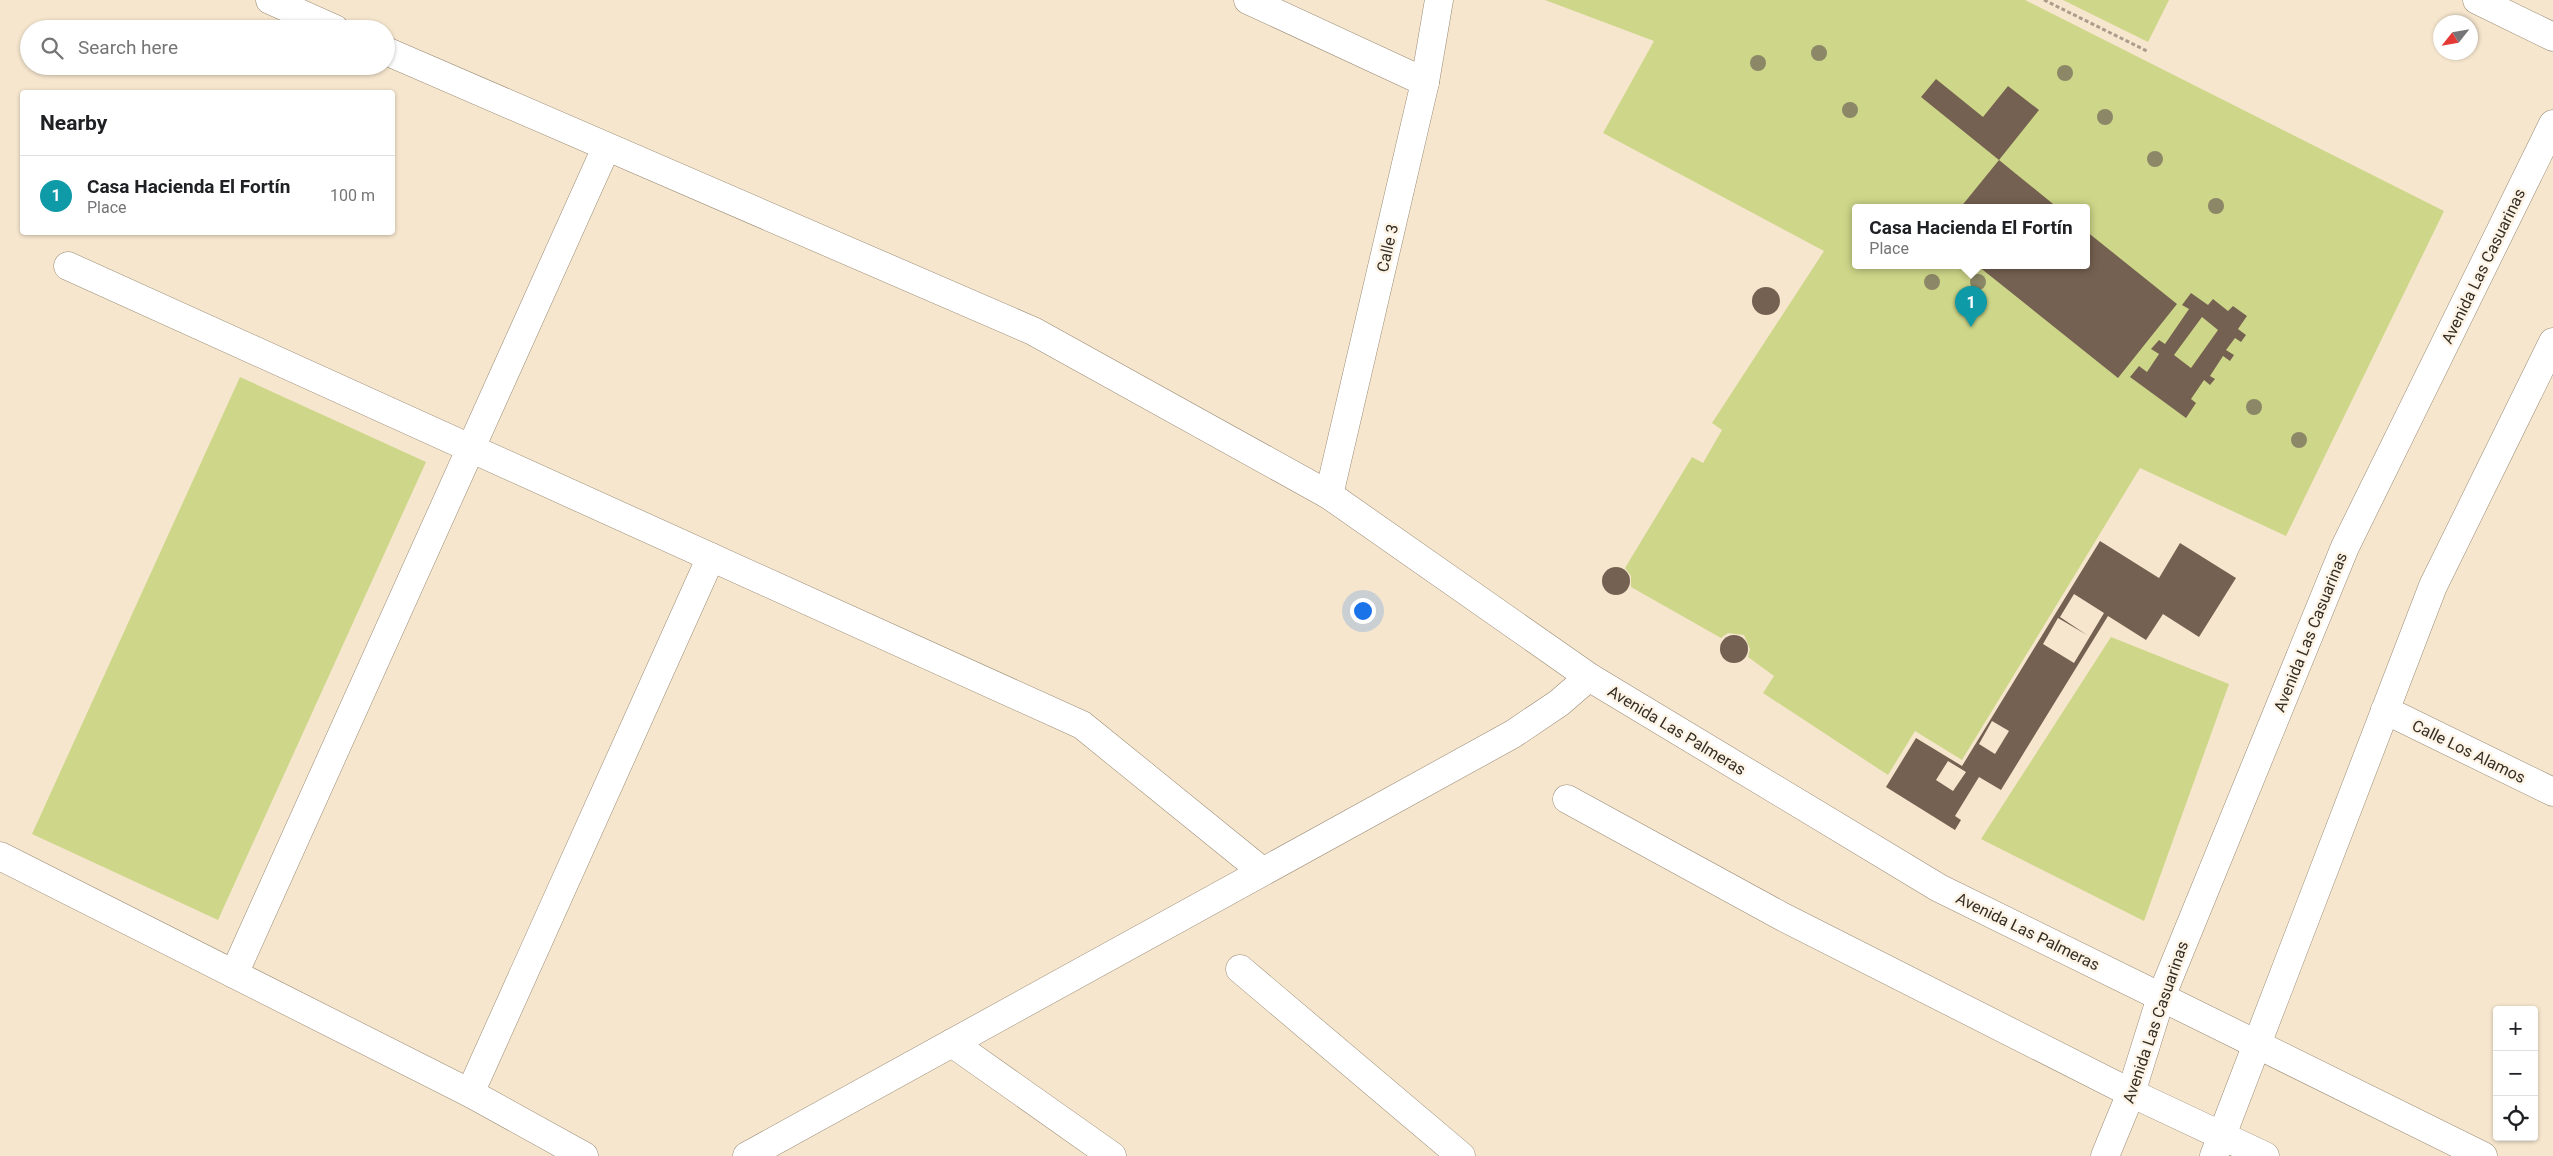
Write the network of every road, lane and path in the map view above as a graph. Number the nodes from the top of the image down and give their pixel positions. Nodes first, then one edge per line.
1 (270, 0) edge
2 (1248, 0) edge
3 (1439, 0) edge
4 (2044, 0) edge
5 (2477, 0) edge
6 (316, 20) edge
7 (2553, 37) edge
8 (2147, 52) dead end
9 (395, 55) edge
10 (1425, 82) junction
11 (2553, 124) edge
12 (606, 148) junction
13 (68, 266) dead end
14 (2553, 342) edge
15 (471, 448) junction
16 (1329, 495) junction
17 (711, 557) junction
18 (1589, 677) junction
19 (2385, 710) junction
20 (2553, 792) edge
21 (1567, 799) dead end
22 (0, 856) edge
23 (1262, 871) junction
24 (1240, 969) dead end
25 (234, 974) junction
26 (2161, 997) junction
27 (952, 1043) junction
28 (2257, 1044) junction
29 (470, 1093) junction
30 (2131, 1093) junction
31 (2218, 1146) edge
32 (584, 1156) edge
33 (747, 1156) edge
34 (1112, 1156) edge
35 (1461, 1156) edge
36 (2105, 1156) edge
37 (2265, 1156) edge
38 (2483, 1156) edge

1 - 6 street
2 - 10 street
3 - 10 street, Calle 3
4 - 8 path
5 - 7 street
9 - 12 street, Avenida Las Palmeras
10 - 16 street, Calle 3
11 - 26 street, Avenida Las Casuarinas
12 - 15 street
12 - 16 street, Avenida Las Palmeras
13 - 15 street
14 - 19 street
15 - 17 street
15 - 25 street
16 - 18 street, Avenida Las Palmeras
17 - 23 street
17 - 29 street
18 - 23 street
18 - 26 street, Avenida Las Palmeras
19 - 20 street, Calle Los Alamos
19 - 28 street
21 - 30 street
22 - 25 street
23 - 27 street
24 - 35 street
25 - 29 street
26 - 28 street, Avenida Las Palmeras
26 - 30 street, Avenida Las Casuarinas
27 - 33 street
27 - 34 street
28 - 31 street
28 - 38 street, Avenida Las Palmeras
29 - 32 street
30 - 31 street
30 - 36 street, Avenida Las Casuarinas
31 - 37 street

